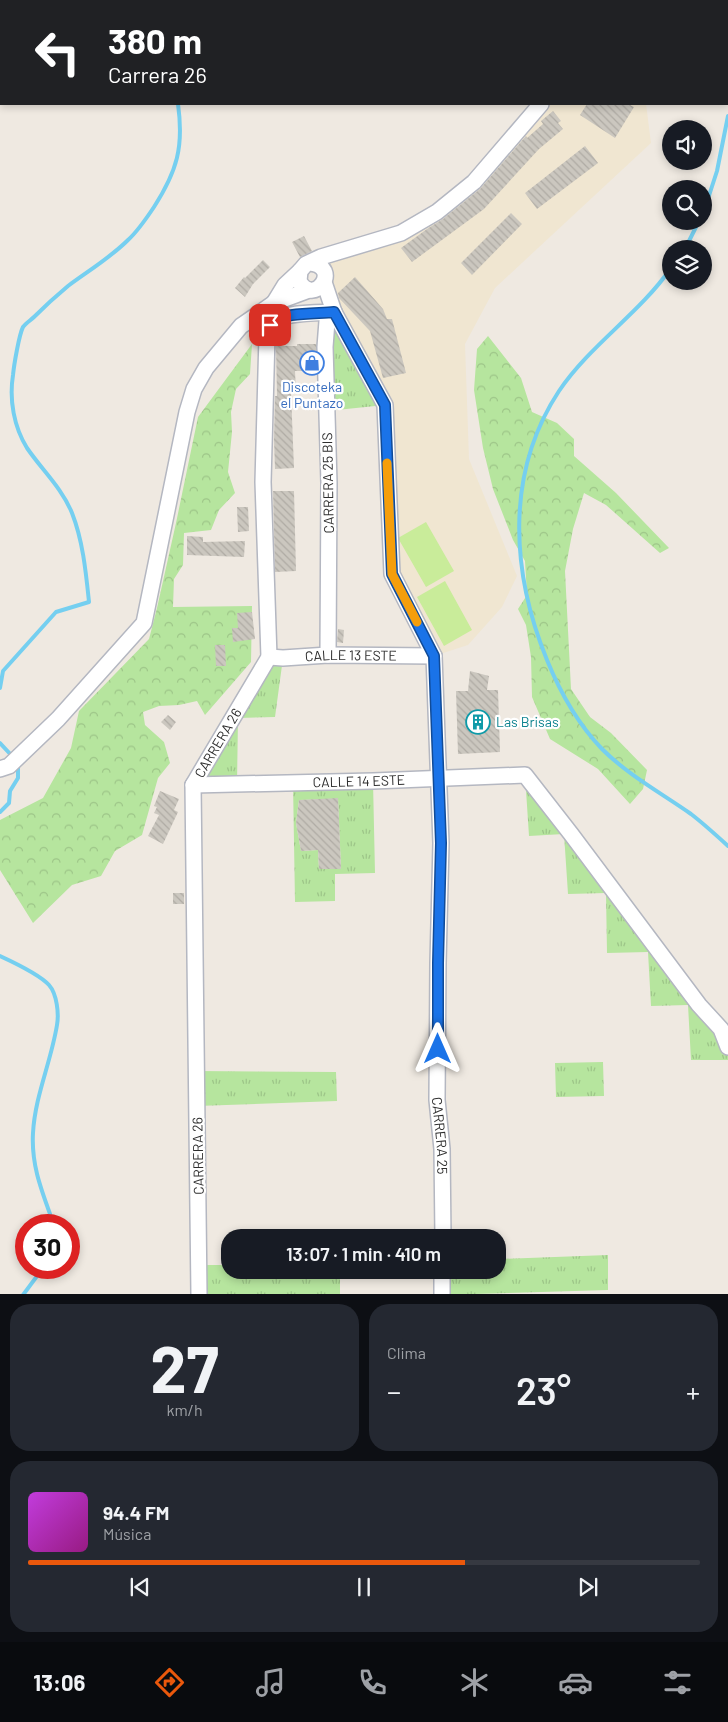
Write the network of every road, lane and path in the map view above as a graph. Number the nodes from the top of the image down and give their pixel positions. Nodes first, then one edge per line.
1 (540, 105) edge
2 (336, 253) junction
3 (305, 267) junction
4 (318, 285) junction
5 (274, 303) junction
6 (333, 309) junction
7 (328, 655) junction
8 (434, 656) junction
9 (269, 657) junction
10 (0, 769) edge
11 (438, 778) junction
12 (193, 785) junction
13 (728, 1047) edge
14 (443, 1229) edge
15 (442, 1279) edge
16 (199, 1294) edge
17 (442, 1294) edge

1 - 2 street
2 - 3 street
2 - 4 street
3 - 4 street
3 - 4 street
3 - 5 street
4 - 5 street
4 - 6 street, CARRERA 25
5 - 10 street
6 - 7 street, CARRERA 25 BIS
6 - 8 street, CARRERA 25
6 - 9 street
7 - 8 street, CALLE 13 ESTE
7 - 9 street, CALLE 13 ESTE
8 - 11 street, CARRERA 25
9 - 12 street, CARRERA 26
11 - 12 street, CALLE 14 ESTE
11 - 13 street, CALLE 14 ESTE
11 - 14 street, CARRERA 25
12 - 16 street, CARRERA 26
15 - 17 street

